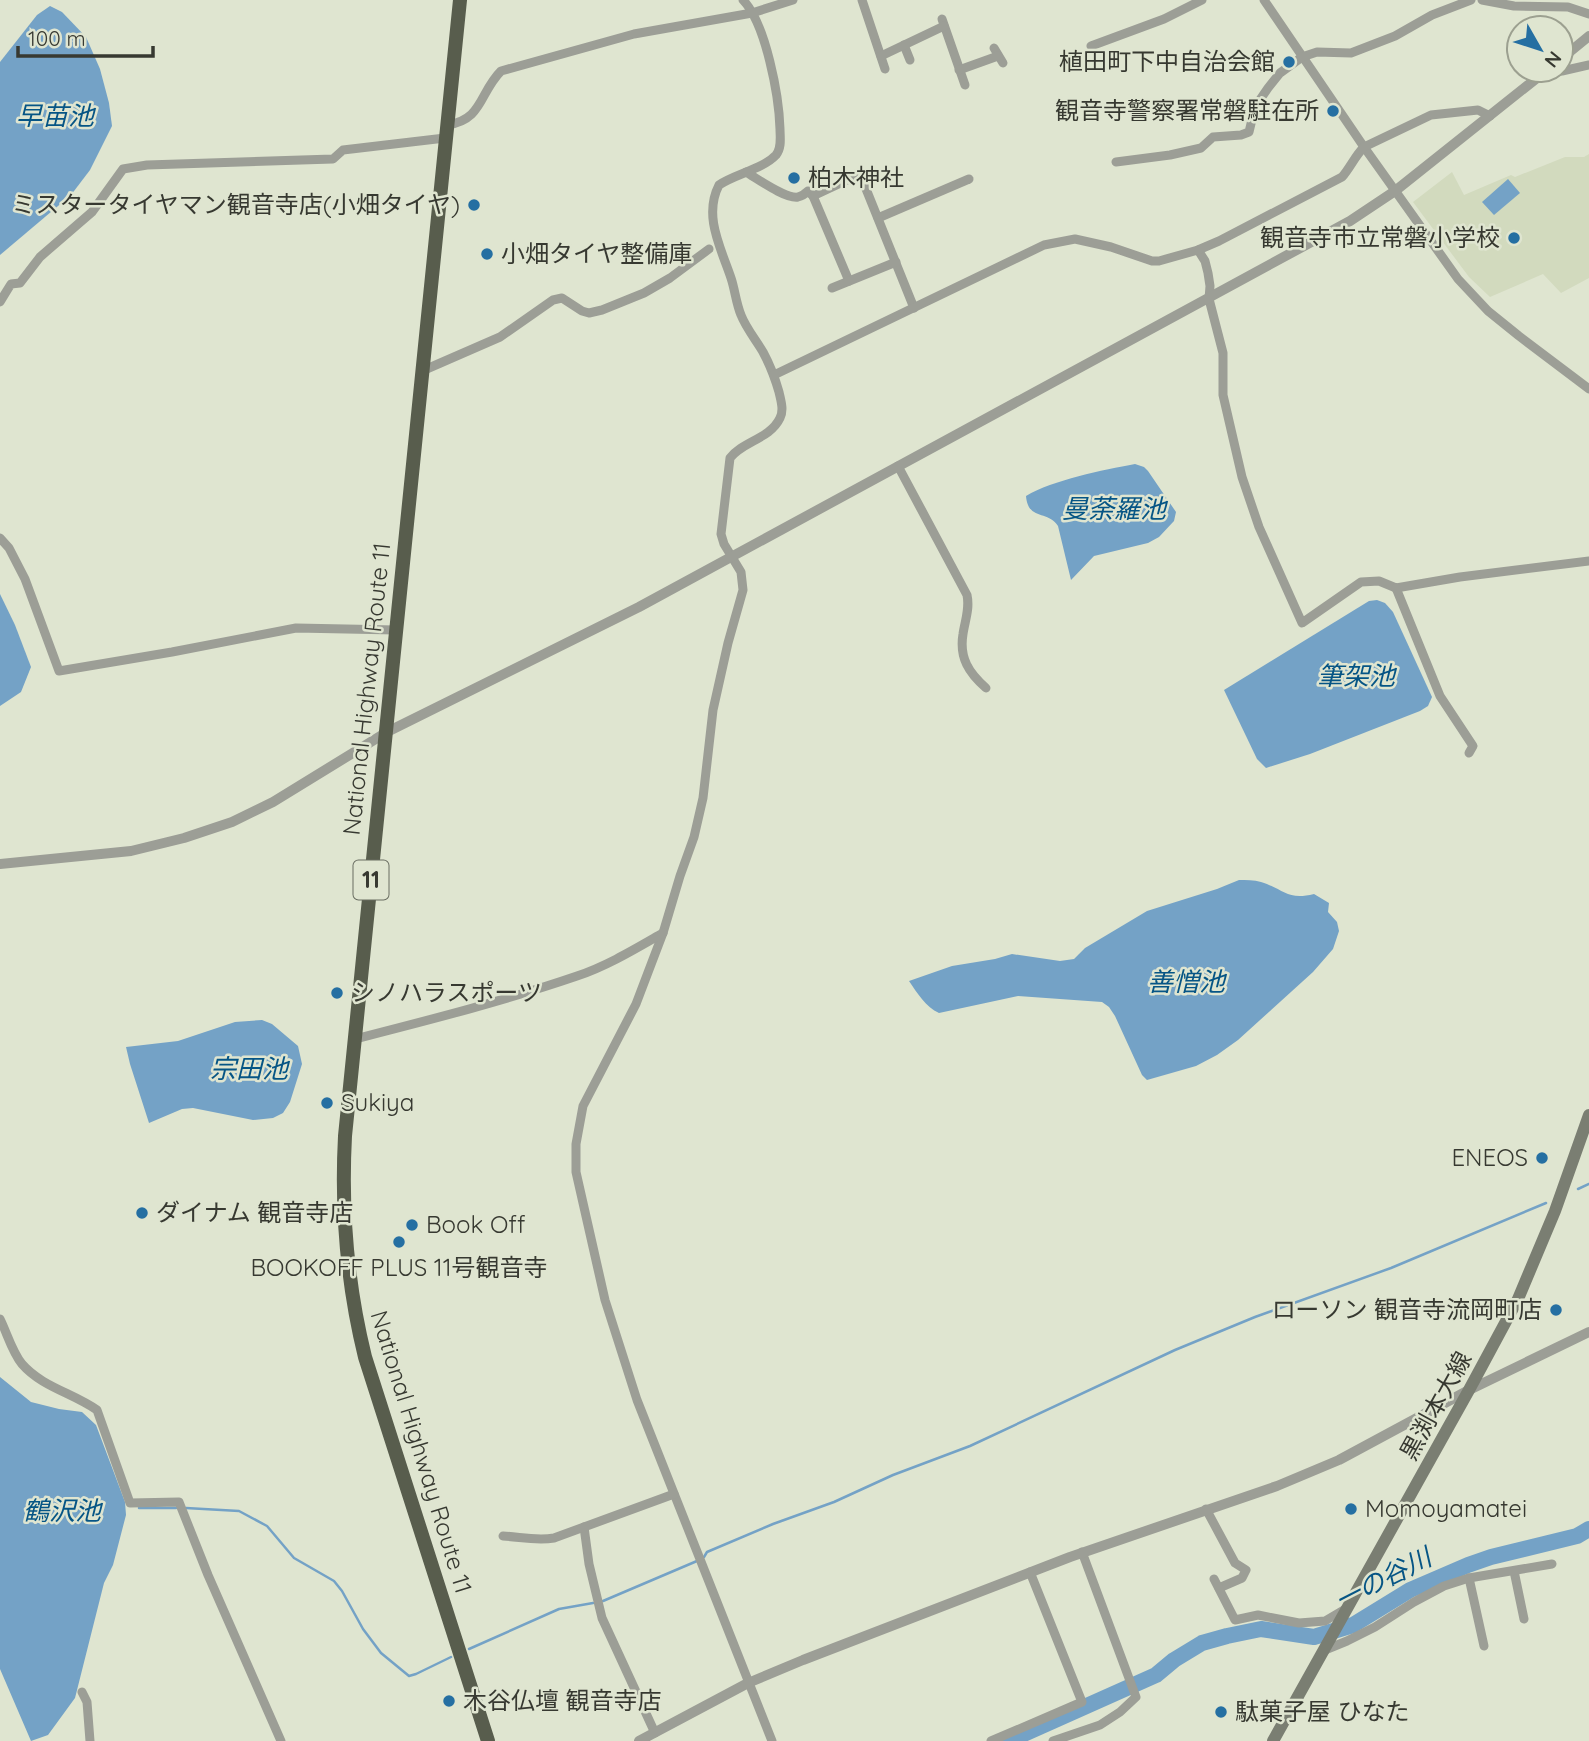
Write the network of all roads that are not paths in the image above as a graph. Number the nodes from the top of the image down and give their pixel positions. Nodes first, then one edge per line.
1 (460, 0) edge
2 (743, 0) edge
3 (793, 0) edge
4 (862, 0) edge
5 (1202, 0) edge
6 (1264, 0) edge
7 (1471, 0) edge
8 (1482, 0) edge
9 (752, 13) junction
10 (1589, 14) edge
11 (1589, 36) edge
12 (904, 45) junction
13 (1091, 46) dead end
14 (1575, 48) edge
15 (881, 55) junction
16 (998, 56) dead end
17 (1302, 57) junction
18 (910, 60) dead end
19 (885, 69) dead end
20 (959, 70) junction
21 (1530, 84) edge
22 (965, 85) dead end
23 (1490, 116) junction
24 (446, 132) junction
25 (1364, 147) junction
26 (1116, 162) dead end
27 (746, 172) junction
28 (969, 179) dead end
29 (1395, 191) junction
30 (813, 196) junction
31 (878, 218) junction
32 (709, 249) dead end
33 (1198, 250) junction
34 (896, 262) junction
35 (849, 281) junction
36 (832, 288) dead end
37 (1209, 299) junction
38 (0, 302) edge
39 (914, 307) junction
40 (422, 371) junction
41 (774, 376) junction
42 (1589, 389) edge
43 (898, 466) junction
44 (0, 538) edge
45 (732, 558) junction
46 (1589, 561) edge
47 (1396, 588) junction
48 (396, 630) junction
49 (986, 688) dead end
50 (387, 732) junction
51 (1469, 753) dead end
52 (0, 864) edge
53 (663, 933) junction
54 (355, 1039) junction
55 (1589, 1115) edge
56 (0, 1319) edge
57 (1589, 1332) edge
58 (1469, 1391) junction
59 (674, 1494) junction
60 (1206, 1510) junction
61 (584, 1527) junction
62 (503, 1536) dead end
63 (1082, 1552) junction
64 (1552, 1564) dead end
65 (1514, 1571) junction
66 (1030, 1572) junction
67 (1469, 1578) junction
68 (1348, 1607) junction
69 (1524, 1619) dead end
70 (1484, 1646) dead end
71 (1325, 1650) junction
72 (748, 1683) junction
73 (82, 1692) dead end
74 (655, 1733) junction
75 (90, 1741) edge
76 (281, 1741) edge
77 (488, 1741) edge
78 (639, 1741) edge
79 (772, 1741) edge
80 (991, 1741) edge
81 (1053, 1741) edge
82 (1272, 1741) edge

1 - 24 highway, National Highway Route 11 / 11
2 - 9 street
3 - 9 street
4 - 15 street
5 - 13 street
6 - 17 street
7 - 17 street
8 - 10 street
9 - 24 street
9 - 27 street
11 - 14 street
12 - 15 street
12 - 18 street
12 - 20 street
15 - 19 street
16 - 20 street
17 - 25 street
17 - 26 street
20 - 22 street
21 - 23 street
23 - 25 street
23 - 29 street
24 - 38 street
24 - 40 highway, National Highway Route 11 / 11
25 - 29 street
25 - 33 street
27 - 30 street
27 - 41 street
28 - 31 street
29 - 37 street
29 - 42 street
30 - 31 street
30 - 35 street
31 - 34 street
32 - 40 street
33 - 37 street
33 - 39 street
34 - 35 street
34 - 39 street
35 - 36 street
37 - 43 street
37 - 47 street
39 - 41 street
40 - 48 highway, National Highway Route 11 / 11
41 - 45 street
43 - 45 street
43 - 49 street
44 - 48 street
45 - 50 street
45 - 53 street
46 - 47 street
47 - 51 street
48 - 50 highway, National Highway Route 11 / 11
50 - 52 street
50 - 54 highway, National Highway Route 11 / 11
53 - 54 street
53 - 59 street
54 - 77 highway, National Highway Route 11 / 11
55 - 58 main road, 黒渕本大線
56 - 76 street
57 - 58 street
58 - 60 street
58 - 68 main road, 黒渕本大線
59 - 61 street
59 - 72 street
60 - 63 street
60 - 68 street
61 - 62 street
61 - 74 street
63 - 66 street
63 - 81 street
64 - 65 street
65 - 67 street
65 - 69 street
66 - 72 street
66 - 80 street
67 - 70 street
67 - 71 street
68 - 71 main road, 黒渕本大線
71 - 82 main road, 黒渕本大線
72 - 74 street
72 - 79 street
73 - 75 street
74 - 78 street

